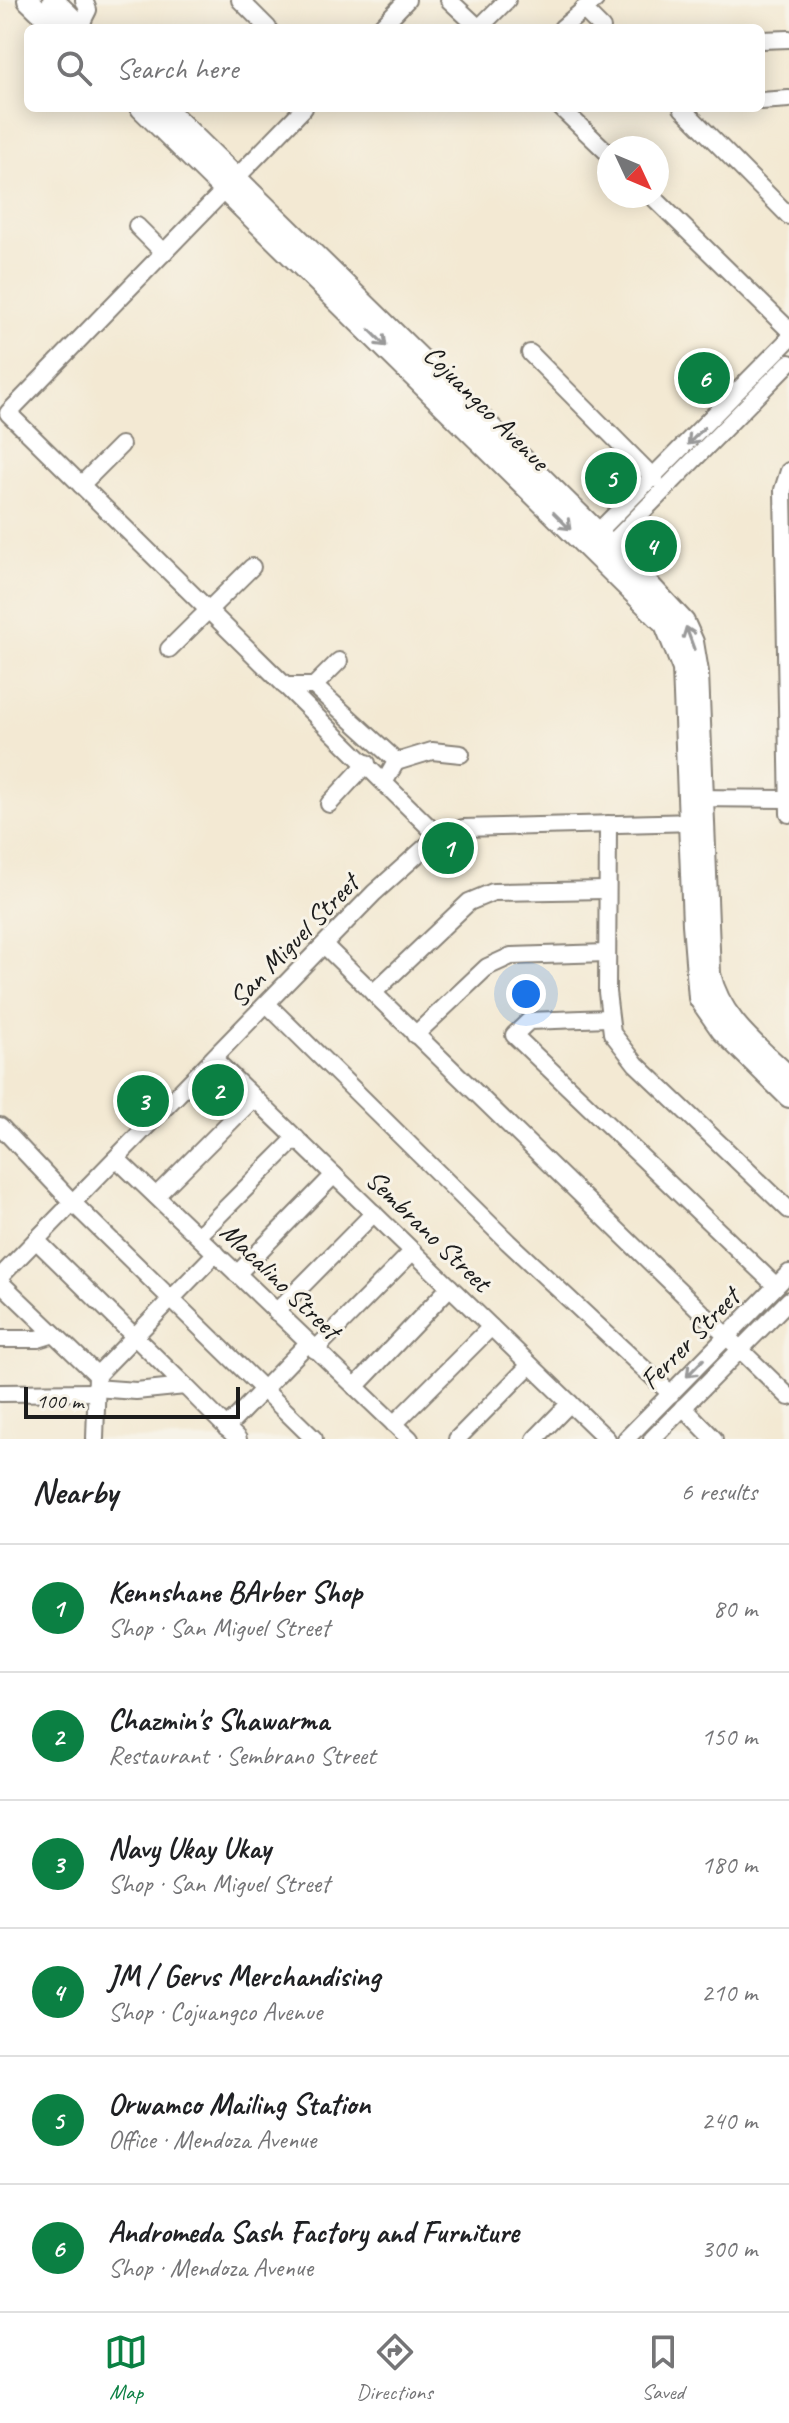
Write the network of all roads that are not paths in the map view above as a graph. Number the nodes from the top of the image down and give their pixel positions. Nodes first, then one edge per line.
1 (28, 0) edge
2 (53, 0) edge
3 (84, 0) edge
4 (240, 0) edge
5 (407, 0) edge
6 (449, 0) edge
7 (507, 0) edge
8 (589, 4) edge
9 (53, 24) edge
10 (78, 24) edge
11 (82, 24) edge
12 (264, 24) edge
13 (384, 24) edge
14 (475, 24) edge
15 (483, 24) edge
16 (566, 24) edge
17 (600, 24) edge
18 (789, 39) edge
19 (765, 40) edge
20 (789, 99) edge
21 (765, 101) edge
22 (146, 112) edge
23 (169, 112) edge
24 (300, 112) edge
25 (565, 112) edge
26 (686, 112) edge
27 (597, 142) edge
28 (231, 183) junction
29 (664, 208) edge
30 (789, 216) edge
31 (137, 226) dead end
32 (164, 253) junction
33 (789, 330) edge
34 (789, 339) edge
35 (530, 353) dead end
36 (789, 363) edge
37 (4, 418) edge
38 (121, 445) dead end
39 (789, 471) edge
40 (655, 479) junction
41 (81, 485) junction
42 (598, 544) junction
43 (252, 567) dead end
44 (209, 611) junction
45 (169, 649) dead end
46 (339, 661) dead end
47 (285, 686) junction
48 (314, 686) junction
49 (461, 754) dead end
50 (396, 762) junction
51 (367, 763) junction
52 (385, 781) junction
53 (697, 798) junction
54 (789, 799) edge
55 (329, 804) dead end
56 (789, 814) edge
57 (698, 822) junction
58 (608, 824) junction
59 (438, 836) junction
60 (606, 890) junction
61 (324, 945) junction
62 (607, 953) junction
63 (373, 993) junction
64 (267, 1004) junction
65 (608, 1018) junction
66 (415, 1035) junction
67 (214, 1059) junction
68 (789, 1077) edge
69 (789, 1097) edge
70 (254, 1098) junction
71 (0, 1126) edge
72 (296, 1138) junction
73 (117, 1159) junction
74 (334, 1175) junction
75 (156, 1196) junction
76 (73, 1203) junction
77 (789, 1210) edge
78 (374, 1213) junction
79 (198, 1236) junction
80 (36, 1240) junction
81 (413, 1251) junction
82 (216, 1253) junction
83 (789, 1273) edge
84 (237, 1274) junction
85 (0, 1279) edge
86 (776, 1286) junction
87 (450, 1287) junction
88 (171, 1297) junction
89 (789, 1300) edge
90 (276, 1312) junction
91 (491, 1327) junction
92 (54, 1334) junction
93 (134, 1335) junction
94 (727, 1336) junction
95 (0, 1339) edge
96 (312, 1347) junction
97 (740, 1349) junction
98 (530, 1365) junction
99 (96, 1385) junction
100 (185, 1386) junction
101 (355, 1387) junction
102 (263, 1389) junction
103 (0, 1393) edge
104 (671, 1394) junction
105 (789, 1397) edge
106 (570, 1403) junction
107 (683, 1407) junction
108 (232, 1434) edge
109 (402, 1434) edge
110 (95, 1439) edge
111 (314, 1439) edge
112 (457, 1439) edge
113 (535, 1439) edge
114 (607, 1439) edge
115 (626, 1439) edge
116 (652, 1439) edge
117 (714, 1439) edge

1 - 9 main road
2 - 10 main road
3 - 11 street
4 - 12 street
5 - 13 street
6 - 14 street
7 - 15 street
8 - 16 street
8 - 17 street
18 - 19 street
20 - 21 street
22 - 28 main road, Cojuangco Avenue
23 - 28 main road, Cojuangco Avenue
24 - 28 street
25 - 27 street
26 - 30 street
28 - 32 street
28 - 42 main road, Cojuangco Avenue
29 - 33 street
31 - 32 street
32 - 37 street
34 -> 40 street
35 - 40 street
36 - 42 street
37 - 41 street
38 - 41 street
39 - 54 street
40 - 42 street
41 - 44 street
42 - 53 main road, Cojuangco Avenue
43 - 44 street
44 - 45 street
44 - 47 street
46 - 48 street
47 - 48 street
47 - 51 street
48 - 50 street
49 - 50 street
50 - 52 street
51 - 52 street
51 - 55 street
52 - 59 street
53 - 54 street
53 - 57 main road, Cojuangco Avenue
54 - 56 street
57 - 58 street, San Miguel Street
57 - 68 main road, Cojuangco Avenue
57 - 69 main road, Cojuangco Avenue
58 - 59 street, San Miguel Street
58 - 60 street
59 - 61 street, San Miguel Street
60 - 62 street
60 - 63 street
61 - 63 street
61 - 64 street, San Miguel Street
62 - 65 street
62 - 66 street
63 - 66 street
64 - 67 street, San Miguel Street
64 - 104 street
65 - 77 street
65 - 86 street
66 - 94 street
67 - 70 street, Sembrano Street
67 - 73 street, San Miguel Street
70 - 72 street, Sembrano Street
70 - 75 street
71 - 76 street
72 - 74 street, Sembrano Street
72 - 79 street
73 - 75 street, Macalino Street
73 - 76 street, San Miguel Street
74 - 78 street, Sembrano Street
74 - 84 street
75 - 79 street, Macalino Street
76 - 80 street, San Miguel Street
76 - 88 street
78 - 81 street, Sembrano Street
78 - 90 street
79 - 82 street, Macalino Street
80 - 85 street, San Miguel Street
80 - 93 street
81 - 87 street, Sembrano Street
81 - 96 street
82 - 84 street, Macalino Street
82 - 88 street
83 - 86 street, Ferrer Street
84 - 90 street, Macalino Street
85 - 92 street
86 - 94 street, Ferrer Street
87 - 91 street, Sembrano Street
87 - 101 street
88 - 93 street
88 - 102 street
89 - 97 street, Ferrer Street
90 - 96 street, Macalino Street
91 - 98 street, Sembrano Street
91 - 109 street
92 - 95 street
92 - 99 street
93 - 99 street
93 - 100 street
94 - 97 street
94 -> 104 street, Ferrer Street
96 - 101 street, Macalino Street
96 - 102 street
97 - 105 street
97 - 107 street, Ferrer Street
98 - 106 street, Sembrano Street
98 - 112 street
99 - 100 street
99 - 103 street
99 - 110 street
100 - 108 street
101 - 109 street, Macalino Street
102 - 108 street
102 - 111 street
104 - 115 street, Ferrer Street
106 - 113 street
106 - 114 street, Sembrano Street
107 - 116 street, Ferrer Street
107 - 117 street

